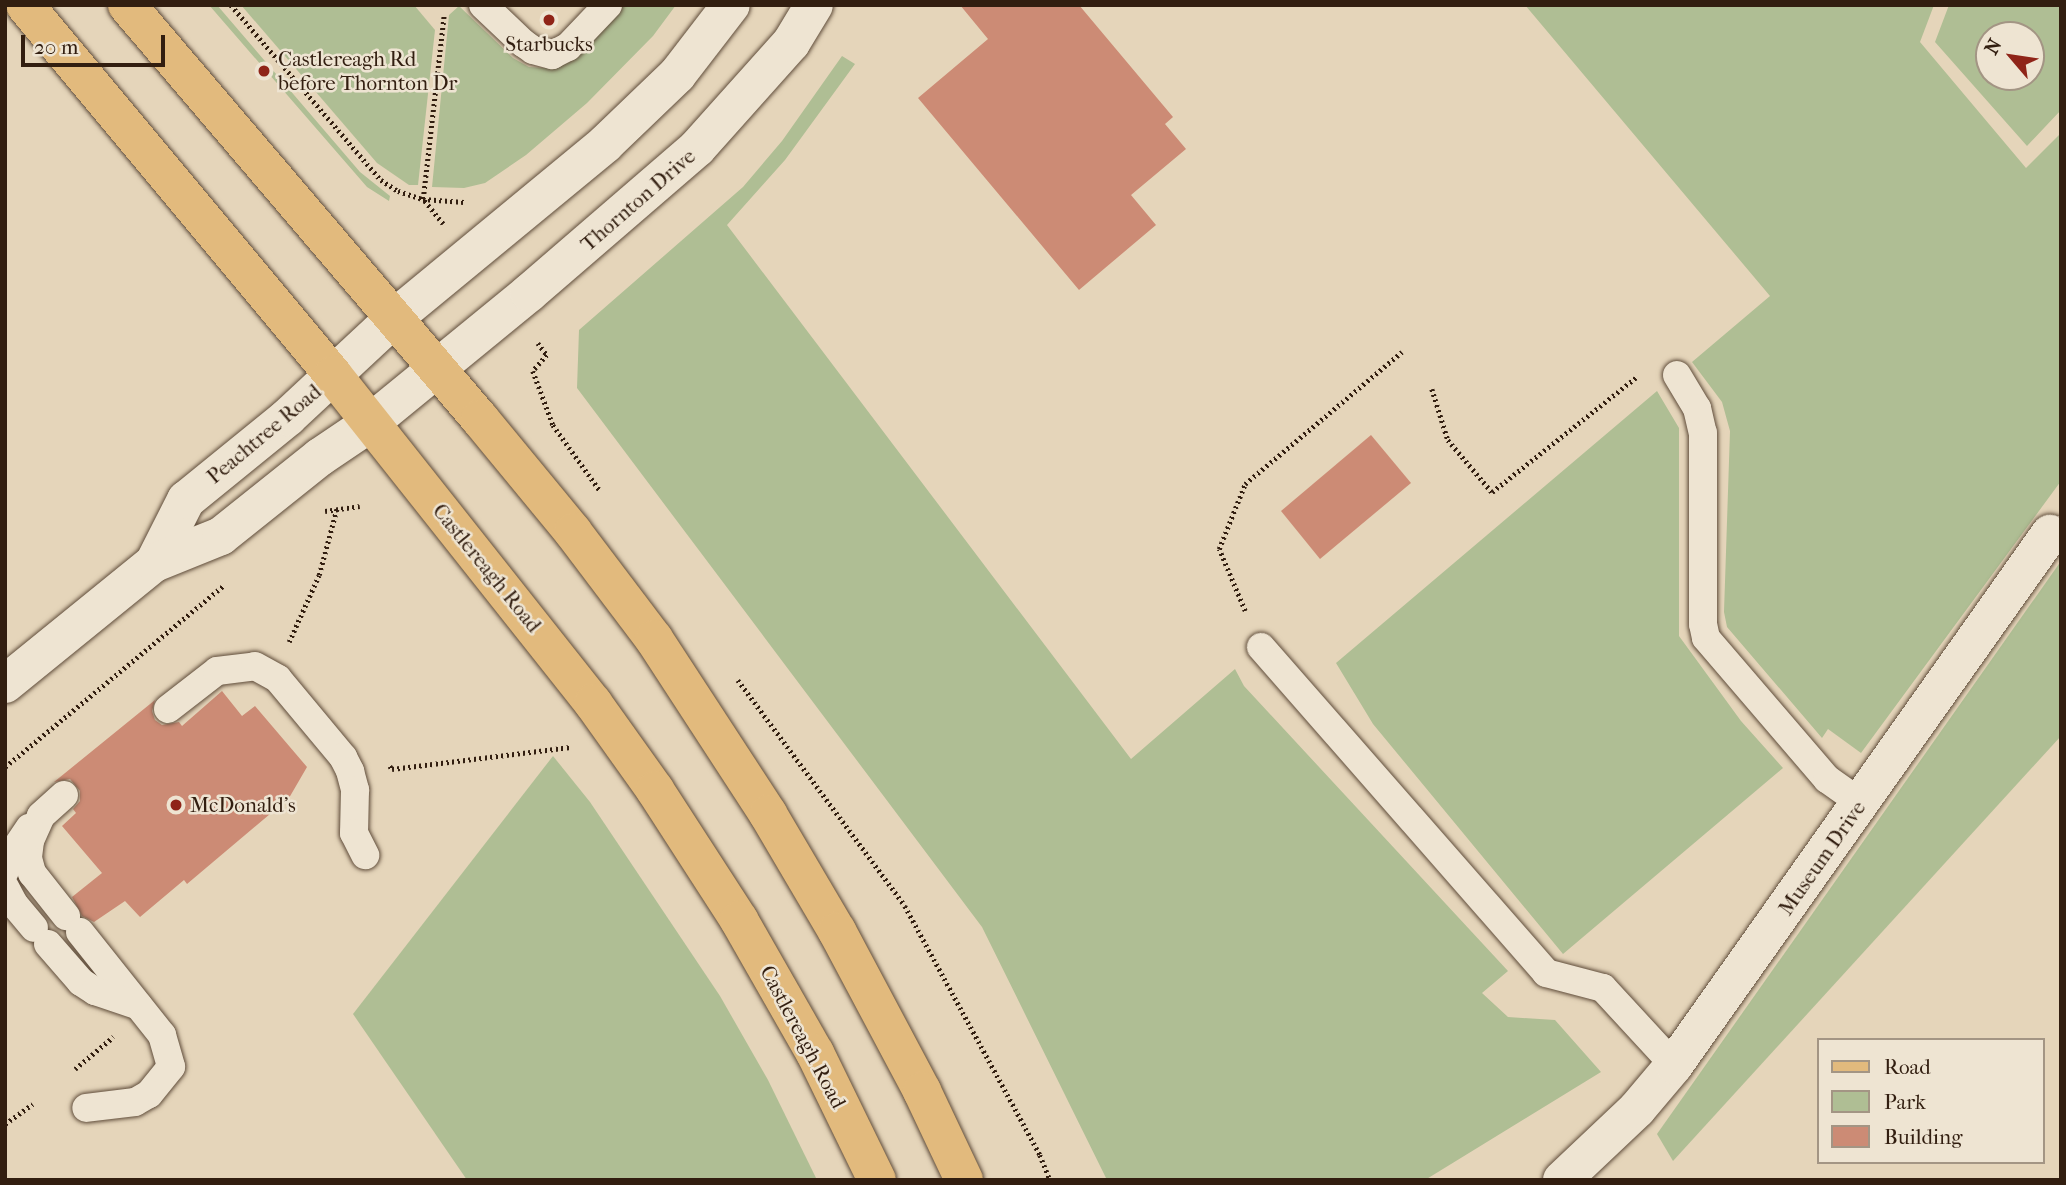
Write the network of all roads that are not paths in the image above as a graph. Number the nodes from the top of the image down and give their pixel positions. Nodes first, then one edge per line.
1 (25, 5) edge
2 (127, 5) edge
3 (483, 5) edge
4 (608, 5) edge
5 (732, 5) edge
6 (814, 5) edge
7 (393, 319) junction
8 (436, 370) junction
9 (333, 375) junction
10 (1677, 375) road end
11 (369, 424) junction
12 (2055, 527) edge
13 (154, 563) junction
14 (1261, 647) road end
15 (5, 684) edge
16 (168, 709) dead end
17 (64, 795) dead end
18 (1861, 803) junction
19 (41, 816) junction
20 (365, 855) dead end
21 (5, 871) edge
22 (5, 887) edge
23 (139, 1006) junction
24 (1674, 1065) junction
25 (86, 1108) dead end
26 (877, 1180) edge
27 (964, 1180) edge
28 (1562, 1180) edge

1 - 9 main road, Castlereagh Road
2 - 7 main road
3 - 4 lane
5 - 7 street
6 - 8 street, Thornton Drive
7 - 8 main road
7 - 9 street, Peachtree Road
8 - 11 street, Peachtree Road
8 - 27 main road
9 - 11 main road, Castlereagh Road
9 - 13 street, Peachtree Road
10 - 18 lane
11 - 13 street, Peachtree Road
11 - 26 main road, Castlereagh Road
12 - 18 street, Museum Drive
13 - 15 street, Peachtree Road
14 - 24 lane
16 - 20 lane
17 - 19 lane
18 - 24 street, Museum Drive
19 - 21 lane
19 - 23 lane
22 - 23 lane
23 - 25 lane
24 - 28 street, Museum Drive

